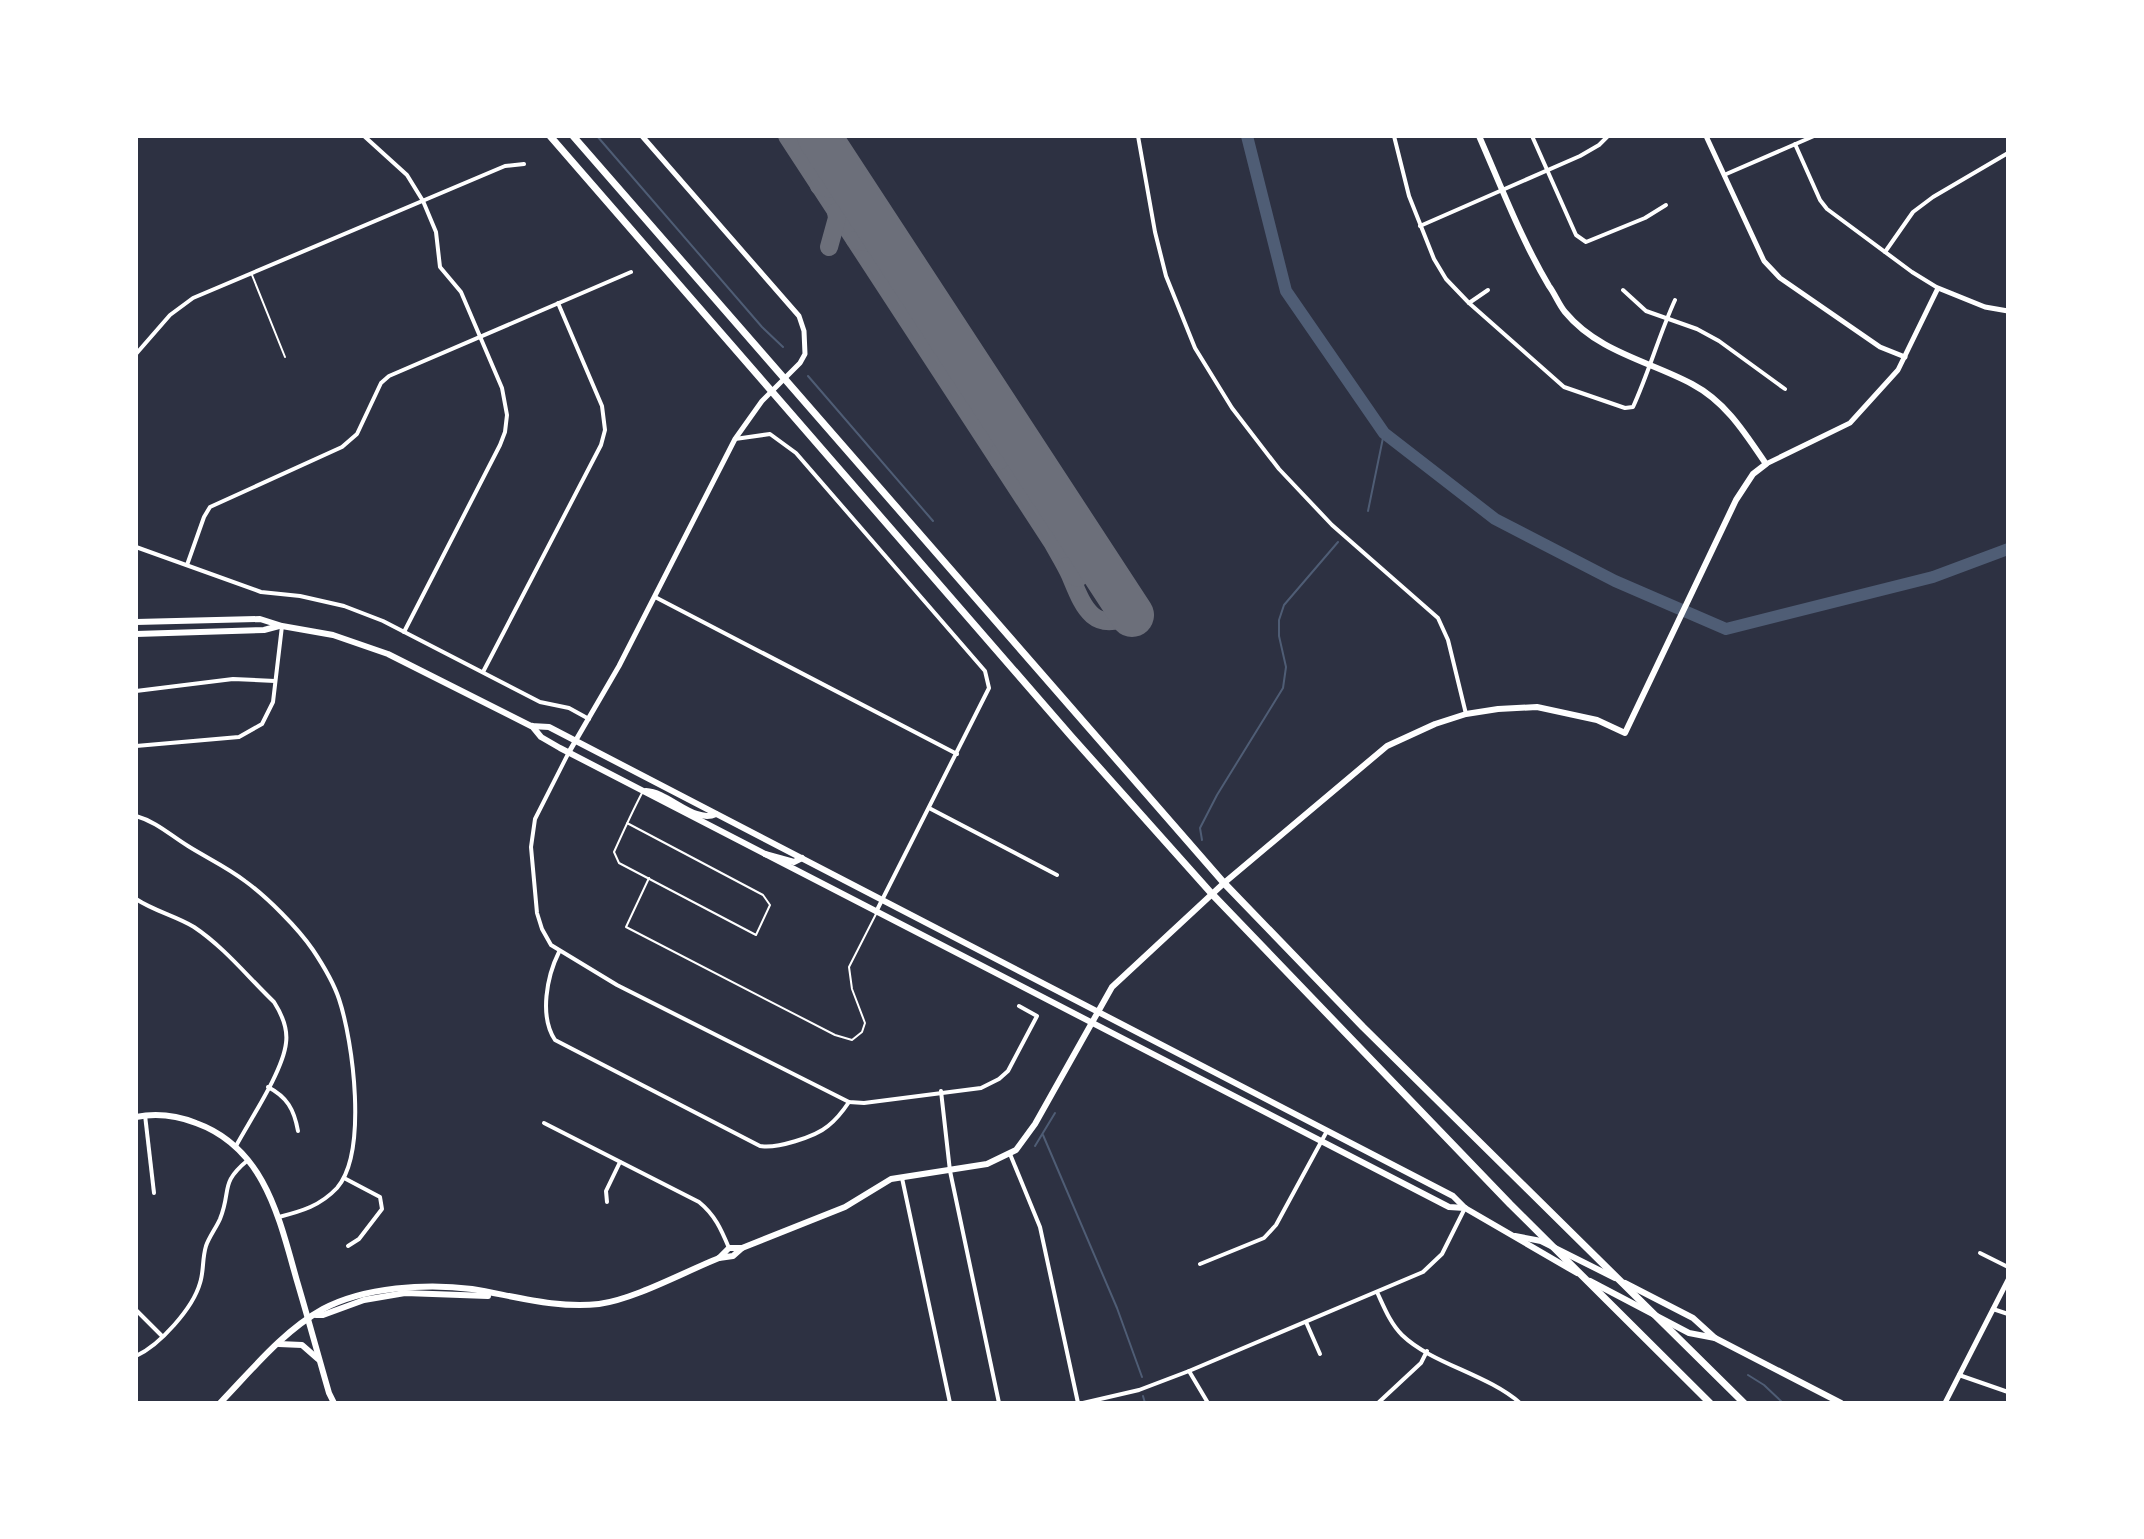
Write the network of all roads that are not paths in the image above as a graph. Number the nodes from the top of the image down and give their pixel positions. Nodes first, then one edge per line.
1 (364, 136) edge
2 (550, 136) edge
3 (573, 136) edge
4 (642, 136) edge
5 (1138, 136) edge
6 (1395, 136) edge
7 (1479, 136) edge
8 (1532, 136) edge
9 (1608, 136) edge
10 (1706, 136) edge
11 (1814, 136) edge
12 (1795, 144) junction
13 (2008, 153) edge
14 (524, 164) dead end
15 (1548, 171) junction
16 (1723, 175) junction
17 (1503, 191) junction
18 (423, 201) junction
19 (1666, 205) dead end
20 (1420, 226) junction
21 (1885, 252) junction
22 (631, 272) dead end
23 (251, 274) junction
24 (1938, 288) junction
25 (1488, 290) dead end
26 (1623, 290) dead end
27 (1675, 300) dead end
28 (558, 303) junction
29 (1469, 303) junction
30 (2008, 311) edge
31 (1667, 318) junction
32 (479, 336) junction
33 (136, 354) edge
34 (285, 357) dead end
35 (1905, 357) junction
36 (1650, 366) junction
37 (786, 378) junction
38 (1785, 389) dead end
39 (772, 390) junction
40 (735, 439) junction
41 (1766, 464) junction
42 (136, 547) edge
43 (187, 565) junction
44 (655, 597) junction
45 (136, 622) edge
46 (282, 626) junction
47 (404, 632) junction
48 (136, 634) edge
49 (483, 672) junction
50 (275, 681) junction
51 (136, 691) edge
52 (1466, 714) junction
53 (589, 719) junction
54 (531, 726) junction
55 (576, 741) junction
56 (136, 746) edge
57 (569, 752) junction
58 (957, 754) junction
59 (642, 792) junction
60 (929, 808) junction
61 (716, 814) junction
62 (136, 816) edge
63 (627, 823) junction
64 (762, 853) junction
65 (802, 858) junction
66 (1057, 875) dead end
67 (649, 878) junction
68 (1224, 883) junction
69 (1212, 894) junction
70 (136, 899) edge
71 (882, 901) junction
72 (876, 912) junction
73 (559, 952) junction
74 (1019, 1006) dead end
75 (1098, 1011) junction
76 (1092, 1023) junction
77 (268, 1087) junction
78 (941, 1091) junction
79 (849, 1102) junction
80 (145, 1115) junction
81 (136, 1117) edge
82 (544, 1123) dead end
83 (298, 1131) dead end
84 (1327, 1131) junction
85 (1322, 1141) junction
86 (236, 1146) junction
87 (1010, 1154) junction
88 (248, 1160) junction
89 (620, 1162) junction
90 (950, 1171) junction
91 (901, 1176) junction
92 (344, 1178) junction
93 (154, 1193) dead end
94 (607, 1202) dead end
95 (1465, 1208) junction
96 (278, 1217) junction
97 (1514, 1235) junction
98 (348, 1246) dead end
99 (729, 1248) junction
100 (742, 1248) junction
101 (1980, 1253) dead end
102 (719, 1258) junction
103 (1200, 1264) dead end
104 (2008, 1267) edge
105 (2008, 1280) edge
106 (1377, 1292) junction
107 (1993, 1309) junction
108 (136, 1310) edge
109 (2008, 1314) edge
110 (308, 1320) junction
111 (1306, 1322) junction
112 (162, 1336) junction
113 (1715, 1338) junction
114 (279, 1344) junction
115 (1427, 1351) junction
116 (1320, 1354) dead end
117 (136, 1356) edge
118 (320, 1361) junction
119 (1189, 1371) junction
120 (1959, 1375) junction
121 (2008, 1392) edge
122 (220, 1403) edge
123 (334, 1403) edge
124 (950, 1403) edge
125 (999, 1403) edge
126 (1080, 1403) edge
127 (1208, 1403) edge
128 (1378, 1403) edge
129 (1520, 1403) edge
130 (1710, 1403) edge
131 (1744, 1403) edge
132 (1841, 1403) edge
133 (1945, 1403) edge

1 - 18 street
2 - 39 highway
3 - 37 highway
4 - 37 street
5 - 52 street
6 - 20 street
7 - 17 main road
8 - 15 street
9 - 15 street
10 - 16 street
11 - 12 street
12 - 16 street
12 - 21 street
13 - 21 street
14 - 18 street
15 - 17 street
15 - 19 street
16 - 35 street
17 - 20 street
17 - 36 main road
18 - 23 street
18 - 32 street
20 - 29 street
21 - 24 street
22 - 28 street
23 - 33 street
23 - 34 lane
24 - 30 street
24 - 35 street
25 - 29 street
26 - 31 street
27 - 31 street
28 - 32 street
28 - 49 street
29 - 36 street
31 - 36 street
31 - 38 street
32 - 43 street
32 - 47 street
35 - 41 street
36 - 41 main road
37 - 39 street
37 - 68 highway
39 - 40 street
39 - 69 highway
40 - 44 street
40 - 58 street
41 - 52 main road
42 - 43 street
43 - 47 street
44 - 53 street
44 - 58 street
45 - 46 main road
46 - 48 main road
46 - 50 street
46 - 54 main road
47 - 49 street
49 - 53 street
50 - 51 street
50 - 56 street
52 - 68 main road
53 - 55 street
54 - 55 main road
54 - 57 main road
55 - 57 street
55 - 61 main road
57 - 59 main road
57 - 73 street
58 - 60 street
59 - 61 main road
59 - 63 lane
59 - 64 main road
60 - 66 street
60 - 71 street
61 - 65 main road
62 - 92 street
63 - 67 lane
63 - 67 lane
64 - 65 main road
64 - 72 main road
65 - 71 main road
67 - 72 lane
68 - 69 main road
68 - 131 highway
69 - 75 main road
69 - 130 highway
70 - 77 street
71 - 72 street
71 - 75 main road
72 - 76 main road
73 - 79 street
73 - 79 street
74 - 78 street
75 - 76 main road
75 - 84 main road
76 - 85 main road
76 - 87 main road
77 - 83 street
77 - 86 street
78 - 79 street
78 - 90 street
80 - 81 main road
80 - 86 main road
80 - 93 street
82 - 89 street
84 - 85 street
84 - 95 main road
85 - 95 main road
85 - 103 street
86 - 88 main road
87 - 90 main road
87 - 126 street
88 - 96 main road
88 - 112 street
89 - 94 street
89 - 99 street
90 - 91 main road
90 - 125 street
91 - 100 main road
91 - 124 street
92 - 96 street
92 - 98 street
95 - 97 main road
95 - 106 street
96 - 110 main road
97 - 113 main road
97 - 113 main road
99 - 100 main road
99 - 102 main road
100 - 102 main road
101 - 104 street
102 - 110 main road
105 - 107 street
106 - 111 street
106 - 115 street
107 - 109 street
107 - 120 street
108 - 112 street
110 - 114 main road
110 - 118 main road
111 - 116 street
111 - 119 street
112 - 117 street
113 - 132 main road
114 - 118 main road
114 - 122 main road
115 - 128 street
115 - 129 street
118 - 123 main road
119 - 126 street
119 - 127 street
120 - 121 street
120 - 133 street

